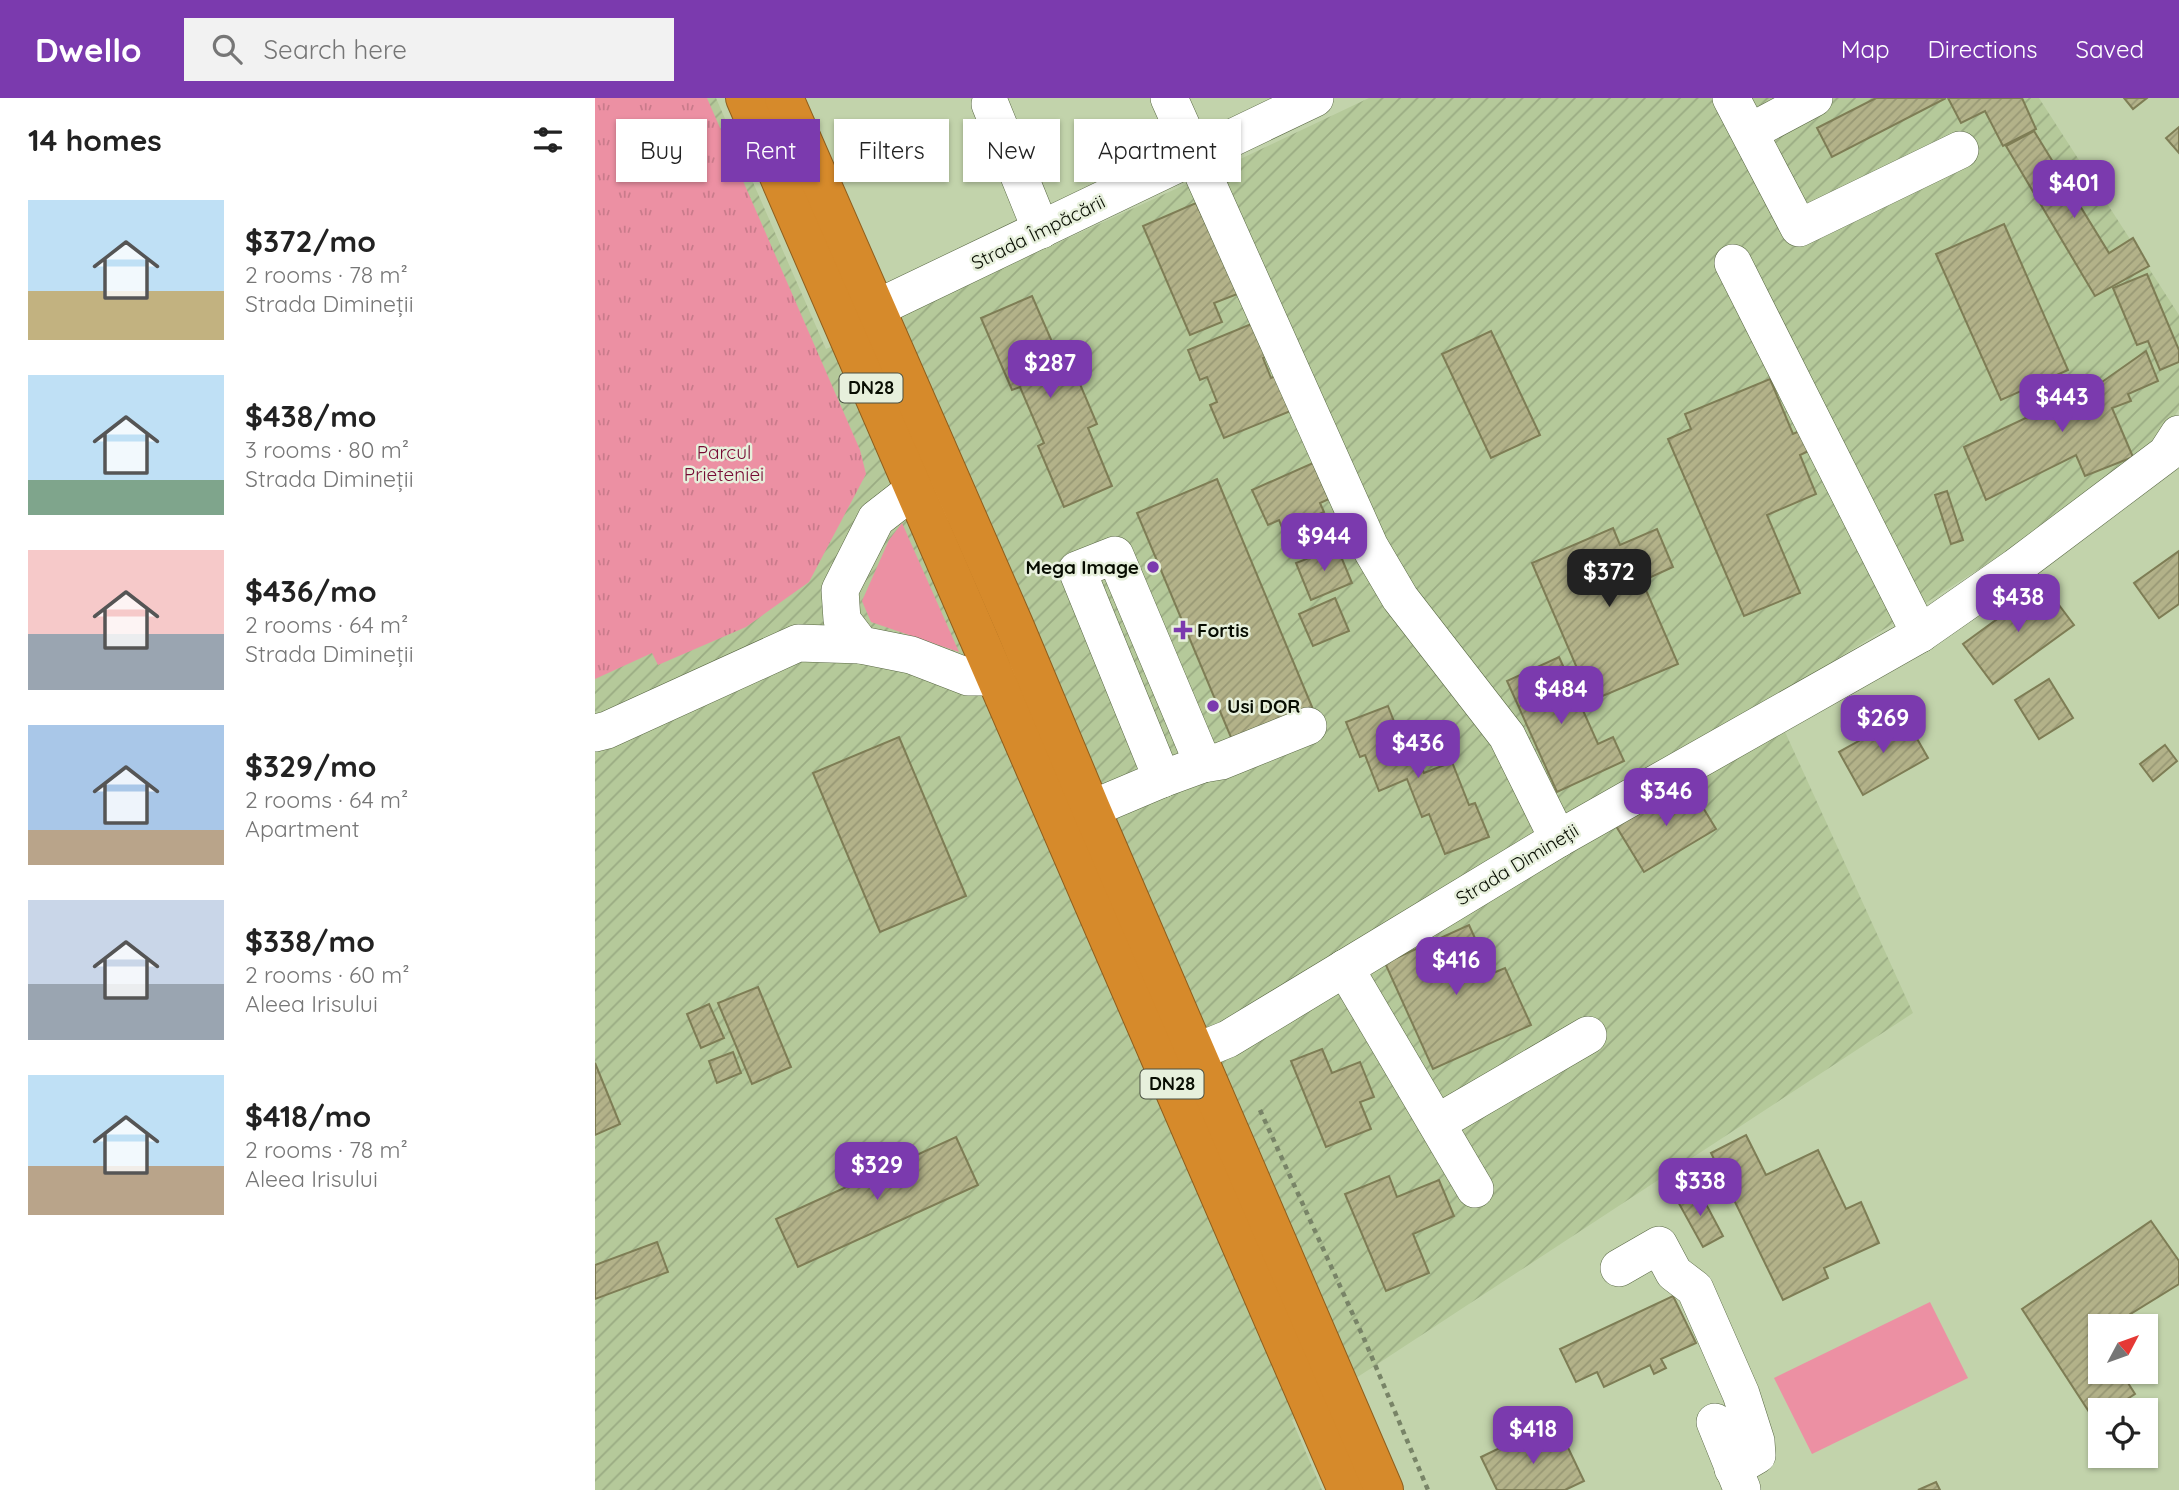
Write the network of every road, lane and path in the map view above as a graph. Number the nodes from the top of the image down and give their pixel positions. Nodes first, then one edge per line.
1 (745, 98) edge
2 (784, 98) edge
3 (1169, 98) edge
4 (1315, 98) edge
5 (1731, 98) edge
6 (1814, 98) edge
7 (990, 104) dead end
8 (1178, 119) edge
9 (1750, 132) junction
10 (1241, 134) edge
11 (1960, 150) dead end
12 (1142, 182) edge
13 (1205, 182) edge
14 (1041, 230) junction
15 (1733, 263) dead end
16 (875, 309) junction
17 (2174, 455) edge
18 (919, 497) junction
19 (840, 590) junction
20 (1016, 627) junction
21 (1920, 634) junction
22 (798, 643) junction
23 (861, 646) junction
24 (997, 677) junction
25 (1308, 726) dead end
26 (595, 733) edge
27 (1203, 764) junction
28 (1162, 779) junction
29 (1091, 809) junction
30 (1558, 839) junction
31 (1345, 968) junction
32 (1588, 1035) dead end
33 (1196, 1052) junction
34 (1257, 1102) dead end
35 (1437, 1124) junction
36 (1475, 1189) dead end
37 (1619, 1268) dead end
38 (1714, 1422) dead end
39 (1738, 1479) edge
40 (1347, 1490) edge
41 (1384, 1490) edge
42 (1428, 1490) edge

1 - 18 highway, DN28
2 - 16 highway, DN28
3 - 8 street
4 - 10 street, Strada Împăcării
5 - 9 street
6 - 9 street
7 - 14 street
9 - 11 street
12 - 14 street, Strada Împăcării
13 - 30 street
14 - 16 street, Strada Împăcării
15 - 21 street
16 - 20 highway, DN28
17 - 21 street, Strada Dimineții
18 - 19 street
18 - 20 street
18 - 24 highway, DN28
19 - 22 street
19 - 23 street
20 - 29 highway, DN28
21 - 30 street, Strada Dimineții
22 - 23 street
22 - 26 street
23 - 24 street
24 - 40 highway, DN28
25 - 27 street
27 - 28 street
27 - 28 street
28 - 29 street
29 - 33 highway, DN28
30 - 31 street, Strada Dimineții
31 - 33 street, Strada Dimineții
31 - 35 street
32 - 35 street
33 - 41 highway, DN28
34 - 42 path
35 - 36 street
37 - 39 street
38 - 39 street

